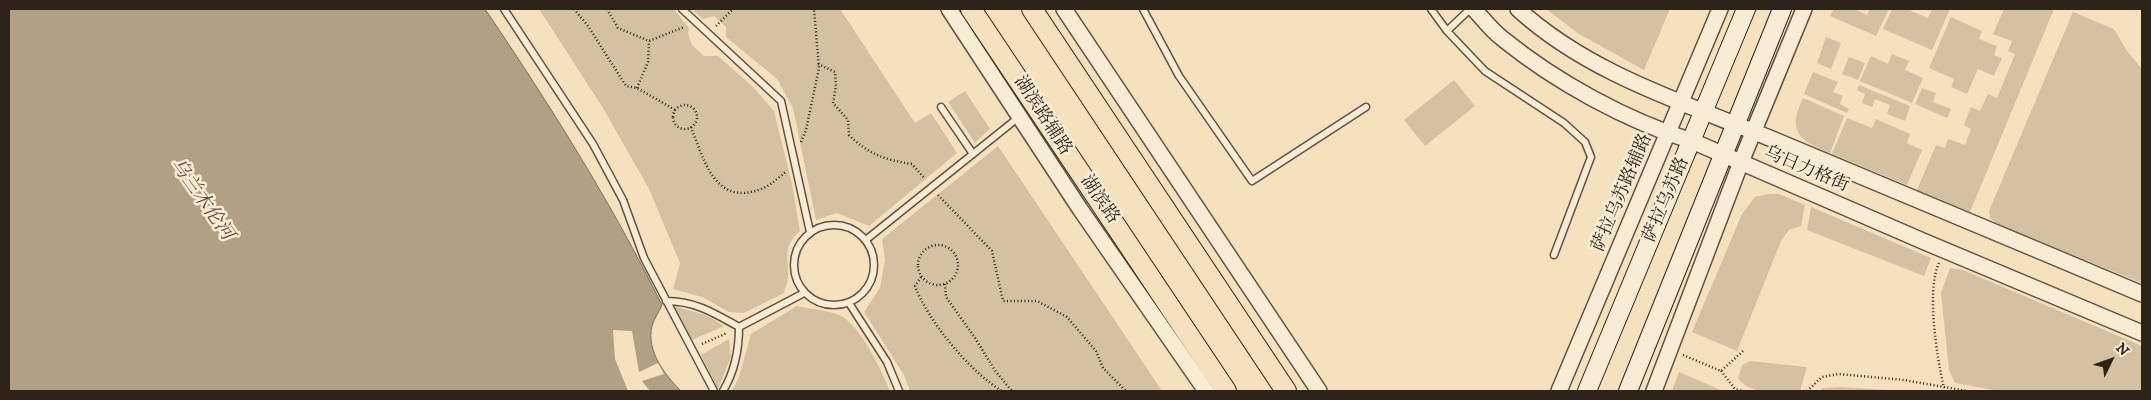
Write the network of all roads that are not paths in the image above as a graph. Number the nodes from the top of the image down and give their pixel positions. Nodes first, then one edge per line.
1 (504, 9) edge
2 (682, 9) edge
3 (949, 9) edge
4 (971, 9) edge
5 (1032, 9) edge
6 (1064, 9) edge
7 (1143, 9) edge
8 (1431, 9) edge
9 (1470, 9) edge
10 (1474, 9) edge
11 (1518, 9) edge
12 (1720, 9) edge
13 (1746, 9) edge
14 (1782, 9) edge
15 (1804, 9) edge
16 (1446, 31) junction
17 (1681, 104) junction
18 (1366, 106) dead end
19 (941, 107) dead end
20 (1704, 112) junction
21 (1020, 116) junction
22 (1734, 125) junction
23 (1753, 131) junction
24 (1669, 134) junction
25 (1692, 141) junction
26 (972, 154) junction
27 (1723, 154) junction
28 (1741, 162) junction
29 (810, 232) junction
30 (867, 239) junction
31 (1554, 255) dead end
32 (804, 293) junction
33 (2142, 294) edge
34 (666, 301) junction
35 (850, 303) junction
36 (739, 327) junction
37 (2142, 333) edge
38 (714, 391) edge
39 (723, 391) edge
40 (899, 391) edge
41 (1206, 391) edge
42 (1226, 391) edge
43 (1286, 391) edge
44 (1319, 391) edge
45 (1559, 391) edge
46 (1587, 391) edge
47 (1628, 391) edge
48 (1654, 391) edge

1 - 34 lane
2 - 29 lane
3 - 21 street, 湖滨路辅路
4 - 42 main road, 湖滨路
5 - 43 main road
6 - 44 street
7 - 18 lane
8 - 16 lane
9 - 16 lane
10 - 24 street, 乌日力格街
11 - 17 street, 乌日力格街
12 - 17 street, 萨拉乌苏路辅路
13 - 20 main road, 萨拉乌苏路
14 - 22 main road, 萨拉乌苏路
15 - 23 street
16 - 31 lane
17 - 20 street, 乌日力格街
17 - 24 street, 萨拉乌苏路辅路
19 - 26 lane
20 - 22 street, 乌日力格街
20 - 25 main road, 萨拉乌苏路
21 - 26 lane
21 - 41 street, 湖滨路辅路
22 - 23 street, 乌日力格街
22 - 27 main road, 萨拉乌苏路
23 - 28 street
23 - 33 street, 乌日力格街
24 - 25 street, 乌日力格街
24 - 45 street, 萨拉乌苏路辅路
25 - 27 street, 乌日力格街
25 - 46 main road, 萨拉乌苏路
26 - 30 lane
27 - 28 street, 乌日力格街
27 - 47 main road, 萨拉乌苏路
28 - 37 street, 乌日力格街
28 - 48 street
29 - 30 lane
29 - 32 lane
30 - 35 lane
32 - 35 lane
32 - 36 lane
34 - 36 lane
34 - 38 lane
35 - 40 lane
36 - 39 lane

